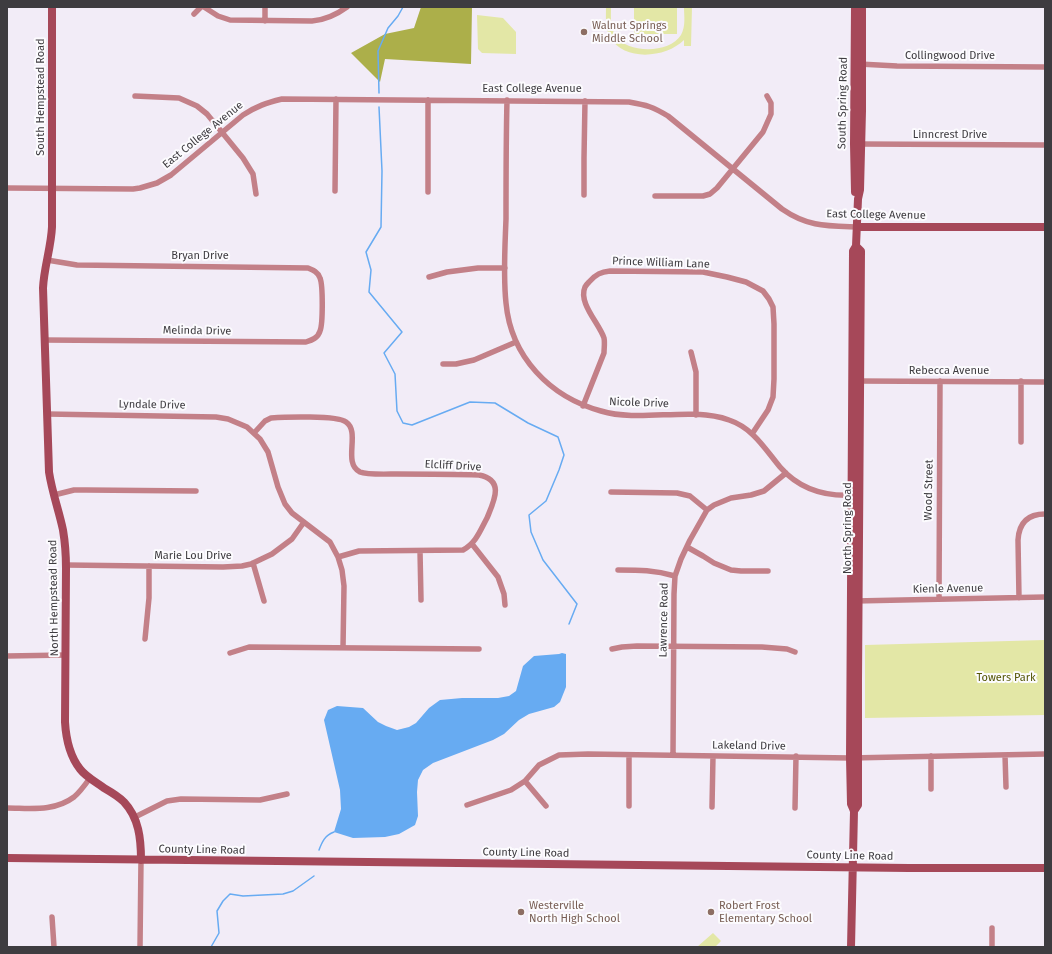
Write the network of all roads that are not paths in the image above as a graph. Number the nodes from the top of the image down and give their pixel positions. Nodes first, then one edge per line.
1 (52, 7) edge
2 (201, 7) edge
3 (204, 7) edge
4 (265, 7) edge
5 (347, 7) edge
6 (855, 7) edge
7 (862, 7) edge
8 (194, 14) dead end
9 (858, 18) junction
10 (265, 20) junction
11 (858, 64) junction
12 (1045, 67) edge
13 (135, 96) dead end
14 (767, 96) dead end
15 (336, 99) junction
16 (428, 100) junction
17 (507, 100) junction
18 (585, 101) junction
19 (222, 133) junction
20 (858, 144) junction
21 (1045, 145) edge
22 (733, 169) junction
23 (7, 188) edge
24 (52, 188) junction
25 (334, 192) dead end
26 (428, 192) dead end
27 (256, 194) dead end
28 (584, 195) dead end
29 (655, 196) dead end
30 (858, 227) junction
31 (1045, 227) edge
32 (47, 260) junction
33 (505, 268) junction
34 (429, 277) dead end
35 (322, 306) joint
36 (44, 340) junction
37 (516, 342) junction
38 (691, 352) dead end
39 (443, 364) dead end
40 (856, 381) junction
41 (940, 381) junction
42 (1021, 381) junction
43 (1045, 382) edge
44 (583, 406) junction
45 (47, 414) junction
46 (696, 415) junction
47 (254, 433) junction
48 (752, 434) junction
49 (1021, 442) dead end
50 (786, 473) junction
51 (196, 491) dead end
52 (611, 492) dead end
53 (54, 495) junction
54 (856, 495) junction
55 (707, 510) junction
56 (1045, 514) edge
57 (304, 522) junction
58 (472, 544) junction
59 (686, 547) junction
60 (420, 551) junction
61 (338, 557) junction
62 (253, 563) junction
63 (66, 565) junction
64 (149, 566) junction
65 (618, 570) dead end
66 (768, 571) dead end
67 (675, 576) junction
68 (1045, 597) edge
69 (1019, 598) junction
70 (938, 599) junction
71 (421, 600) dead end
72 (264, 601) dead end
73 (855, 601) junction
74 (505, 605) dead end
75 (144, 639) dead end
76 (674, 646) junction
77 (343, 648) junction
78 (479, 649) dead end
79 (612, 650) dead end
80 (795, 652) dead end
81 (230, 653) dead end
82 (66, 655) junction
83 (7, 656) edge
84 (1045, 754) edge
85 (629, 755) junction
86 (672, 755) junction
87 (1005, 755) junction
88 (713, 756) junction
89 (796, 756) junction
90 (931, 756) junction
91 (854, 758) junction
92 (90, 778) junction
93 (525, 781) junction
94 (1006, 787) dead end
95 (931, 789) dead end
96 (286, 794) dead end
97 (468, 805) dead end
98 (546, 806) dead end
99 (629, 806) dead end
100 (712, 807) dead end
101 (7, 808) edge
102 (795, 808) dead end
103 (134, 817) junction
104 (7, 858) edge
105 (141, 860) junction
106 (852, 867) junction
107 (1045, 868) edge
108 (52, 917) dead end
109 (992, 928) dead end
110 (54, 947) edge
111 (140, 947) edge
112 (851, 947) edge
113 (992, 947) edge

1 - 24 main road, South Hempstead Road
2 - 8 street
3 - 10 street
4 - 10 street
5 - 10 street
6 - 9 main road, South Spring Road
7 - 9 main road, South Spring Road
9 - 11 main road, South Spring Road
11 - 12 street, Collingwood Drive
11 - 20 main road, South Spring Road
13 - 19 street
14 - 22 street
15 - 16 street, East College Avenue
15 - 19 street, East College Avenue
15 - 25 street
16 - 17 street, East College Avenue
16 - 26 street
17 - 18 street, East College Avenue
17 - 33 street, Nicole Drive
18 - 22 street, East College Avenue
18 - 28 street
19 - 24 street, East College Avenue
19 - 27 street
20 - 21 street, Linncrest Drive
20 - 30 main road, South Spring Road
22 - 29 street
22 - 30 street, East College Avenue
23 - 24 street, East College Avenue
24 - 32 main road, North Hempstead Road
30 - 31 main road, East College Avenue
30 - 40 main road, North Spring Road
32 - 35 street, Bryan Drive
32 - 36 main road, North Hempstead Road
33 - 34 street
33 - 37 street, Nicole Drive
35 - 36 street, Melinda Drive
36 - 45 main road, North Hempstead Road
37 - 39 street
37 - 44 street, Nicole Drive
38 - 46 street
40 - 41 street, Rebecca Avenue
40 - 54 main road, North Spring Road
41 - 42 street, Rebecca Avenue
41 - 70 street, Wood Street
42 - 43 street, Rebecca Avenue
42 - 49 street
44 - 46 street, Nicole Drive
44 - 48 street, Prince William Lane
45 - 47 street, Lyndale Drive
45 - 53 main road, North Hempstead Road
46 - 48 street, Nicole Drive
47 - 57 street
47 - 58 street, Elcliff Drive
48 - 50 street, Nicole Drive
50 - 54 street, Nicole Drive
50 - 55 street
51 - 53 street
52 - 55 street
53 - 63 main road, North Hempstead Road
54 - 73 main road, North Spring Road
55 - 59 street, Lawrence Road
56 - 69 street
57 - 61 street
57 - 62 street, Marie Lou Drive
58 - 60 street
58 - 74 street
59 - 66 street
59 - 67 street, Lawrence Road
60 - 61 street
60 - 71 street
61 - 77 street
62 - 64 street, Marie Lou Drive
62 - 72 street
63 - 64 street, Marie Lou Drive
63 - 82 main road, North Hempstead Road
64 - 75 street
65 - 67 street
67 - 76 street, Lawrence Road
68 - 69 street, Kienle Avenue
69 - 70 street, Kienle Avenue
70 - 73 street, Kienle Avenue
73 - 91 main road, North Spring Road
76 - 79 street
76 - 80 street
76 - 86 street, Lawrence Road
77 - 78 street
77 - 81 street
82 - 83 street
82 - 92 main road, North Hempstead Road
84 - 87 street, Lakeland Drive
85 - 86 street, Lakeland Drive
85 - 93 street, Lakeland Drive
85 - 99 street
86 - 88 street, Lakeland Drive
87 - 90 street, Lakeland Drive
87 - 94 street
88 - 89 street, Lakeland Drive
88 - 100 street
89 - 91 street, Lakeland Drive
89 - 102 street
90 - 91 street, Lakeland Drive
90 - 95 street
91 - 106 main road, North Spring Road
92 - 101 street
92 - 103 main road, North Hempstead Road
93 - 97 street, Lakeland Drive
93 - 98 street
96 - 103 street
103 - 105 main road, North Hempstead Road
104 - 105 main road, County Line Road
105 - 106 main road, County Line Road
105 - 111 street
106 - 107 main road, County Line Road
106 - 112 main road, North Spring Road
108 - 110 street
109 - 113 street

